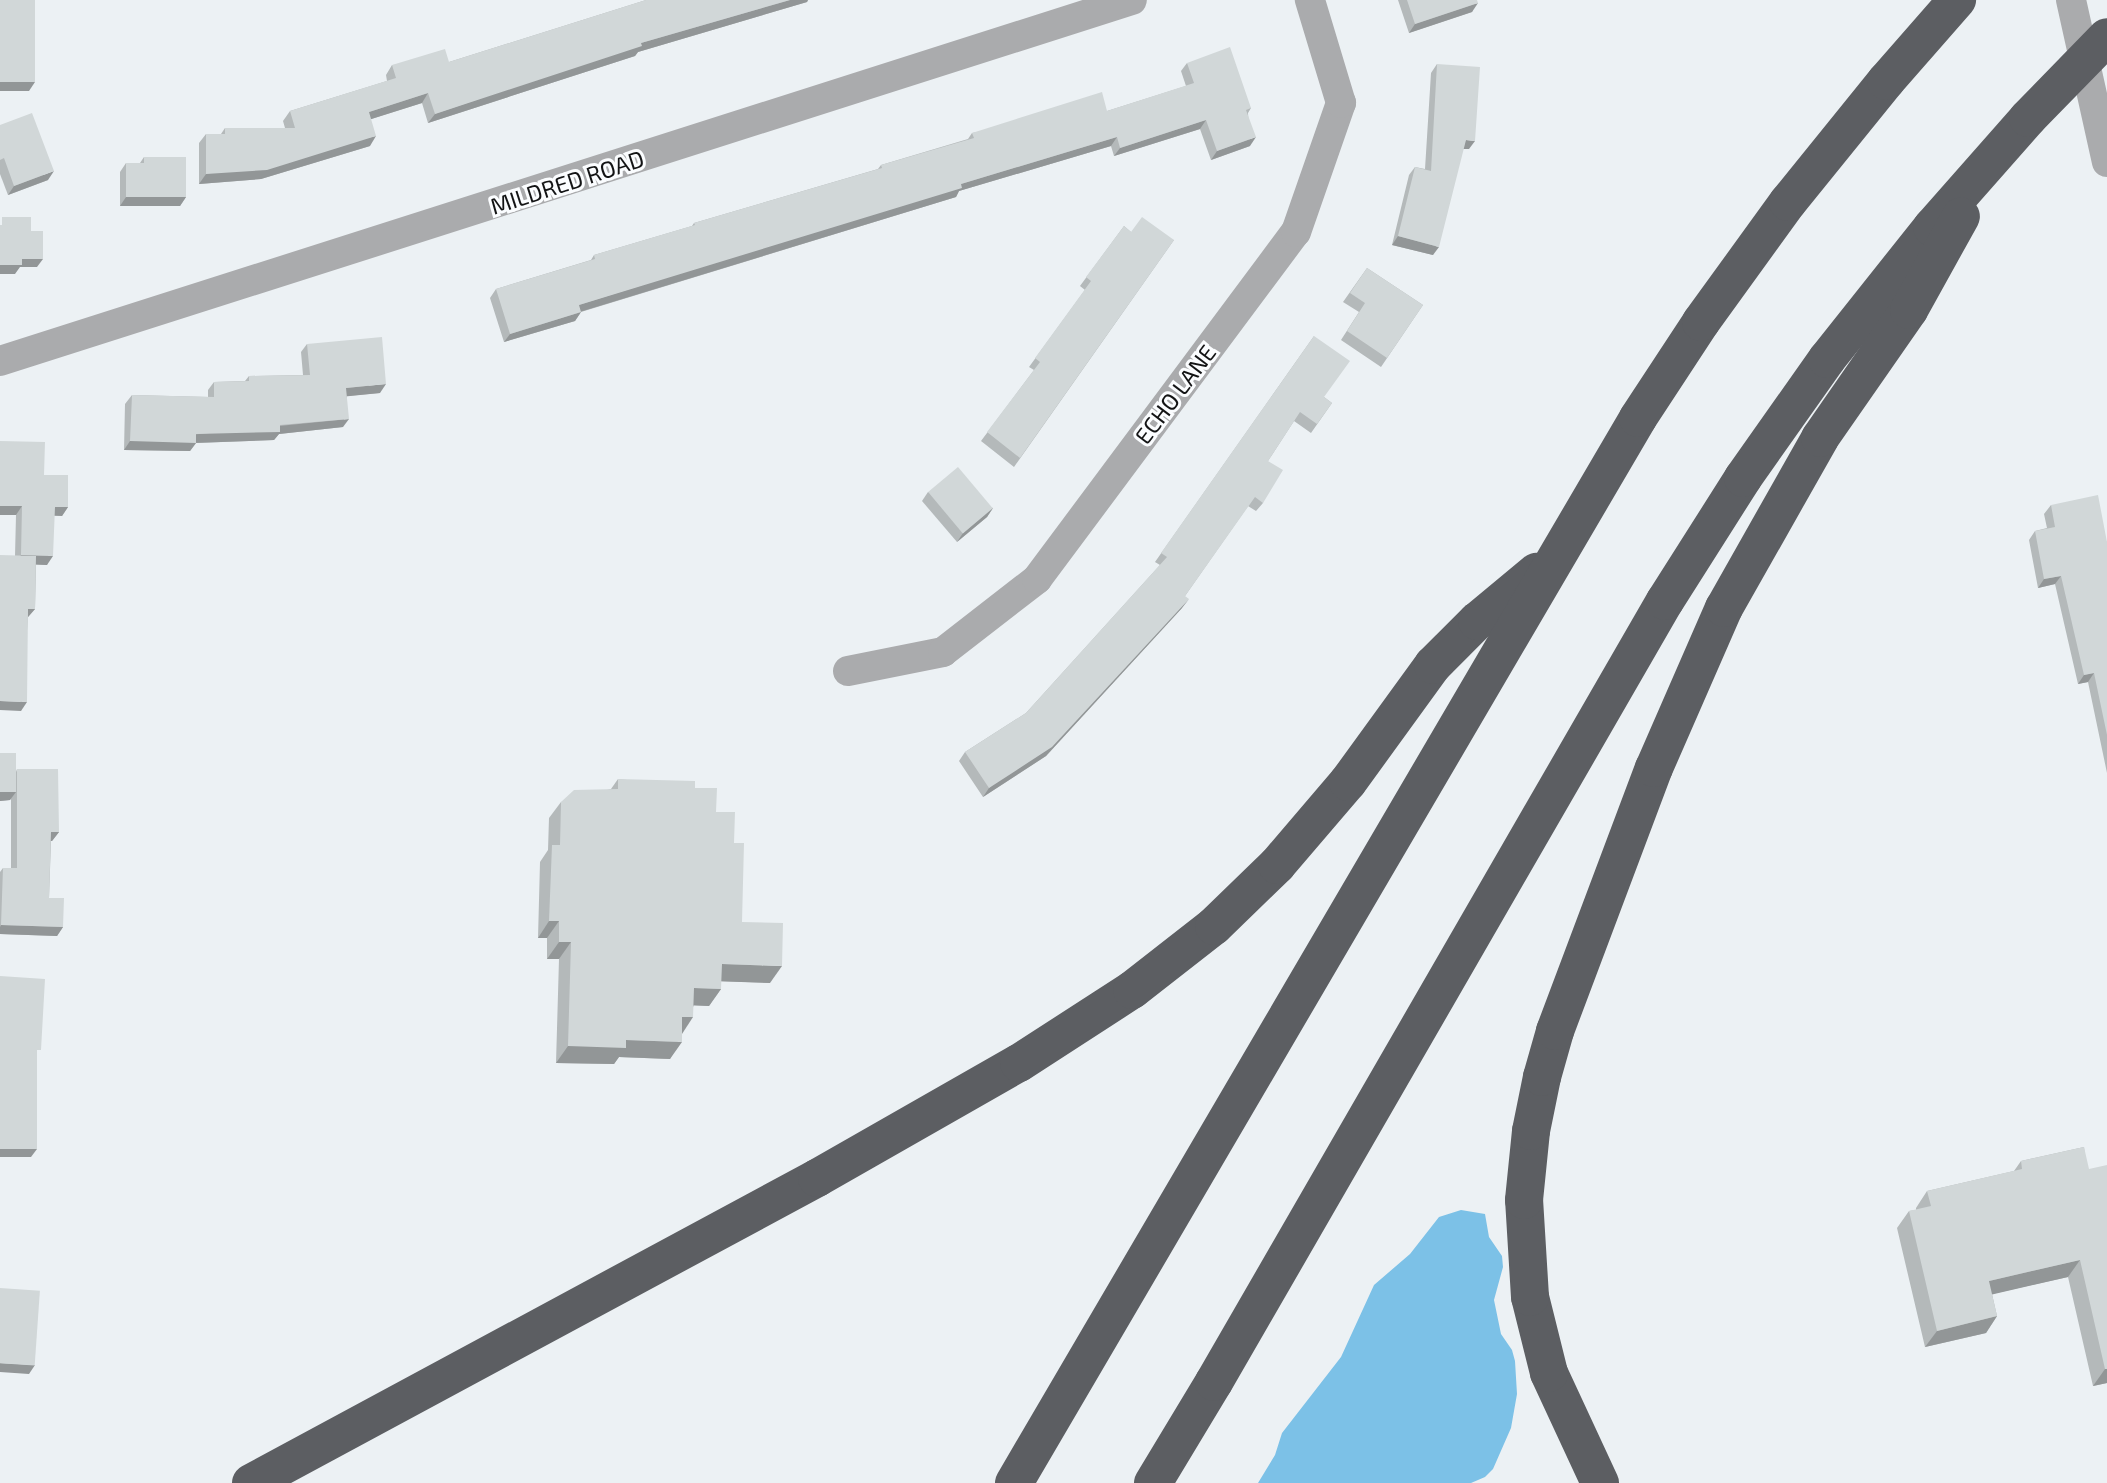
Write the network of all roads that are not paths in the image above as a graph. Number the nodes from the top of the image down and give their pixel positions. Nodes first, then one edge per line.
1 (1132, 0) edge
2 (1310, 0) edge
3 (1957, 0) edge
4 (2071, 0) edge
5 (2107, 37) edge
6 (2107, 162) edge
7 (1982, 170) junction
8 (0, 361) edge
9 (1554, 557) junction
10 (848, 671) dead end
11 (251, 1483) edge
12 (1014, 1483) edge
13 (1153, 1483) edge
14 (1600, 1483) edge

1 - 8 street, MILDRED ROAD
2 - 10 street, ECHO LANE
3 - 9 highway
4 - 6 street
5 - 7 highway
7 - 13 highway
7 - 14 highway
9 - 11 highway
9 - 12 highway

